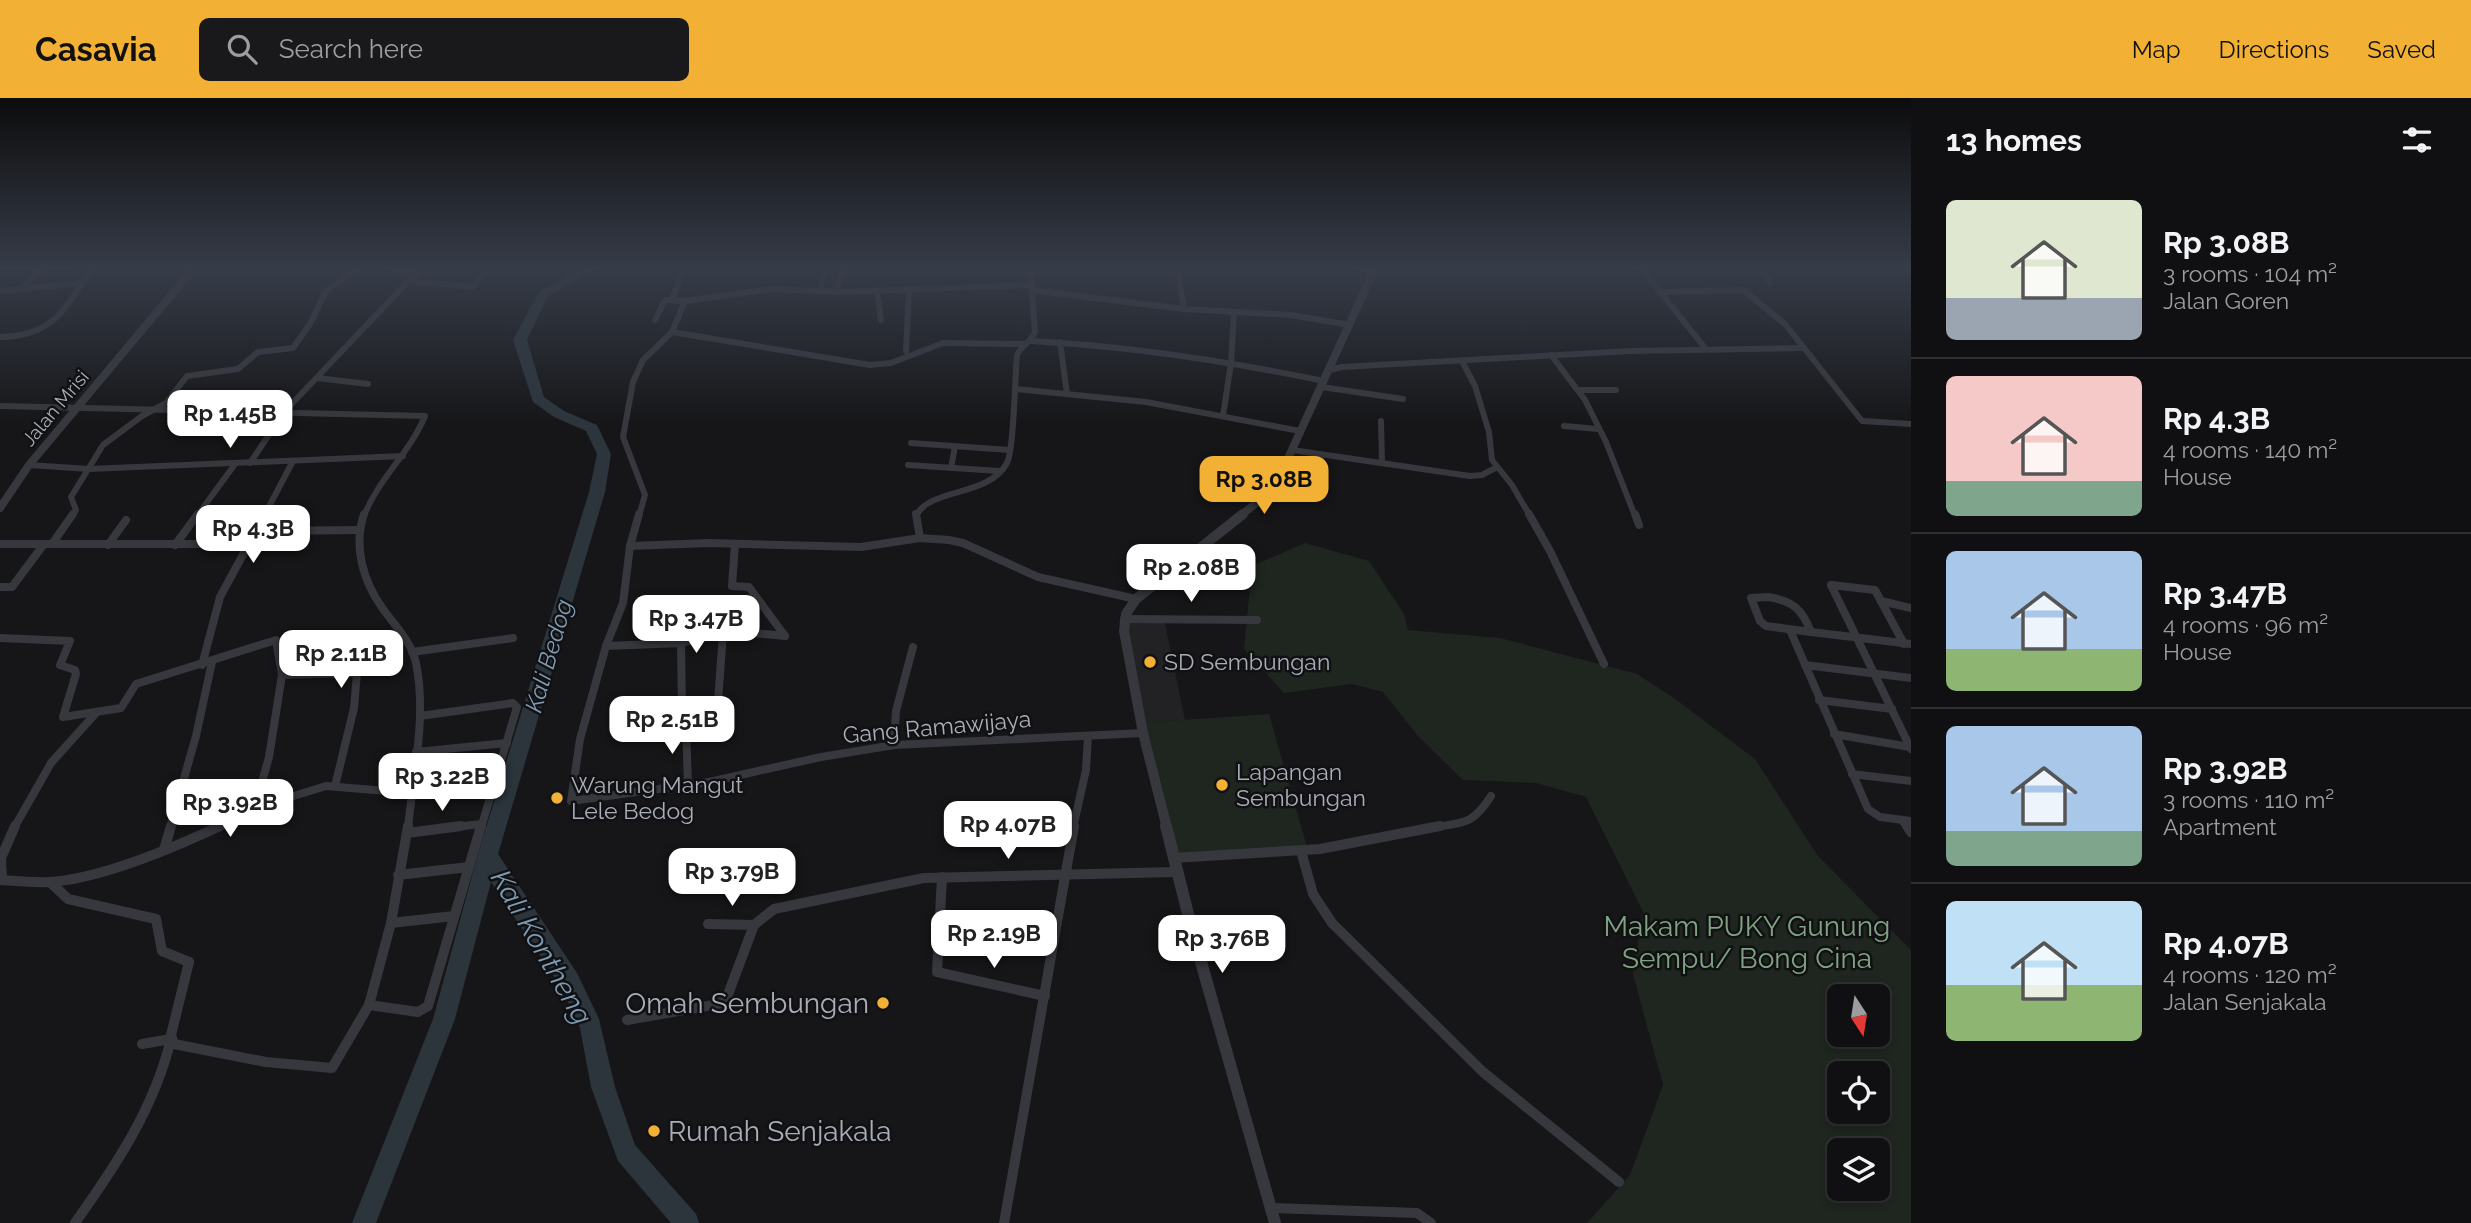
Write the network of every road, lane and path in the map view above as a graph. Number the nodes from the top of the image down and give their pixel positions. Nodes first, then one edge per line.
1 (56, 320) edge
2 (149, 320) edge
3 (312, 320) edge
4 (372, 320) edge
5 (677, 320) edge
6 (907, 320) edge
7 (1034, 320) edge
8 (1234, 320) edge
9 (1323, 320) edge
10 (1352, 320) edge
11 (1682, 320) edge
12 (1780, 320) edge
13 (1350, 325) junction
14 (672, 332) junction
15 (0, 337) edge
16 (1027, 342) junction
17 (1060, 342) junction
18 (1705, 348) junction
19 (1803, 348) junction
20 (906, 351) dead end
21 (1551, 355) junction
22 (1462, 361) junction
23 (1231, 363) junction
24 (1338, 364) junction
25 (317, 378) junction
26 (368, 384) dead end
27 (1323, 384) junction
28 (1015, 389) junction
29 (1578, 390) junction
30 (1616, 390) dead end
31 (1066, 394) junction
32 (1403, 399) dead end
33 (0, 406) edge
34 (75, 408) junction
35 (155, 409) junction
36 (285, 411) junction
37 (1223, 416) junction
38 (1381, 421) dead end
39 (1911, 424) edge
40 (1564, 426) dead end
41 (1598, 429) junction
42 (1300, 430) junction
43 (911, 443) dead end
44 (955, 446) junction
45 (1009, 450) junction
46 (1292, 450) junction
47 (403, 456) junction
48 (293, 461) junction
49 (250, 463) junction
50 (235, 464) junction
51 (1382, 464) junction
52 (29, 465) junction
53 (908, 465) dead end
54 (1497, 467) junction
55 (89, 468) junction
56 (951, 468) junction
57 (999, 471) junction
58 (0, 508) edge
59 (126, 520) dead end
60 (1639, 525) dead end
61 (359, 530) junction
62 (256, 531) junction
63 (920, 538) junction
64 (0, 544) edge
65 (48, 544) junction
66 (249, 544) junction
67 (735, 544) junction
68 (108, 545) junction
69 (175, 545) junction
70 (630, 546) junction
71 (0, 587) edge
72 (1136, 599) junction
73 (1881, 601) junction
74 (1911, 608) edge
75 (1124, 619) junction
76 (1257, 621) dead end
77 (1790, 630) junction
78 (723, 633) junction
79 (1812, 633) junction
80 (0, 638) edge
81 (513, 638) dead end
82 (1857, 638) junction
83 (681, 643) junction
84 (1907, 644) edge
85 (606, 646) junction
86 (913, 647) dead end
87 (412, 652) junction
88 (207, 663) junction
89 (1604, 664) dead end
90 (1805, 666) junction
91 (1875, 674) junction
92 (282, 675) junction
93 (1911, 678) edge
94 (1819, 700) junction
95 (1892, 709) junction
96 (96, 713) junction
97 (717, 715) dead end
98 (419, 716) junction
99 (1143, 733) junction
100 (1835, 734) junction
101 (1088, 736) junction
102 (507, 743) junction
103 (894, 745) junction
104 (1911, 748) edge
105 (416, 752) junction
106 (1852, 774) junction
107 (1911, 781) edge
108 (493, 783) junction
109 (688, 785) junction
110 (335, 786) junction
111 (411, 793) junction
112 (1491, 796) dead end
113 (254, 811) junction
114 (1906, 821) edge
115 (481, 824) junction
116 (1911, 832) edge
117 (407, 833) junction
118 (164, 850) junction
119 (1301, 851) junction
120 (1173, 858) junction
121 (469, 867) junction
122 (1177, 872) junction
123 (398, 875) junction
124 (1063, 876) junction
125 (942, 877) junction
126 (1, 880) edge
127 (50, 882) junction
128 (454, 916) junction
129 (391, 923) junction
130 (708, 924) dead end
131 (754, 925) junction
132 (1045, 996) junction
133 (369, 1005) junction
134 (627, 1020) dead end
135 (171, 1039) junction
136 (142, 1044) dead end
137 (1619, 1182) dead end
138 (1272, 1208) junction
139 (75, 1223) edge
140 (1004, 1223) edge
141 (1275, 1223) edge
142 (1431, 1223) edge

1 - 15 street
2 - 34 street, Jalan Mrisi
3 - 35 street
4 - 25 street
5 - 14 street
6 - 20 street
7 - 16 street
8 - 23 street
9 - 13 street
10 - 13 street
11 - 18 street
12 - 19 street
13 - 24 street
14 - 16 street
14 - 70 street
16 - 17 street
16 - 28 street
17 - 23 street
17 - 31 street
18 - 19 street
18 - 21 street
19 - 39 street
21 - 22 street
21 - 29 street
22 - 24 street
22 - 54 street
23 - 27 street
23 - 37 street
24 - 27 street
25 - 26 street
25 - 36 street
27 - 32 street
27 - 42 street
28 - 31 street
28 - 45 street
29 - 30 street
29 - 41 street
31 - 37 street
33 - 34 street
34 - 35 street
34 - 52 street, Jalan Mrisi
35 - 36 street
35 - 55 street
36 - 47 street
36 - 49 street
37 - 42 street
38 - 51 street
40 - 41 street
41 - 60 street
42 - 46 street
43 - 44 street
44 - 45 street
44 - 56 street
45 - 57 street
46 - 51 street
46 - 72 street
47 - 48 street
47 - 61 street
48 - 49 street
48 - 62 street
49 - 50 street
50 - 55 street
50 - 69 street
51 - 54 street
52 - 55 street
52 - 58 street, Jalan Mrisi
53 - 56 street
54 - 89 street
55 - 65 street
56 - 57 street
57 - 63 street
59 - 68 street
61 - 62 street
61 - 87 street
62 - 66 street
63 - 67 street
63 - 72 street
64 - 65 street
65 - 68 street
65 - 71 street
66 - 69 street
66 - 88 street
67 - 70 street
67 - 78 street
68 - 69 street
70 - 85 street
72 - 75 street
73 - 74 street
73 - 82 street
73 - 84 street
75 - 76 street
75 - 99 street
77 - 79 street
77 - 79 street
77 - 90 street
78 - 83 street
78 - 97 street
79 - 82 street
80 - 96 street
81 - 87 street
82 - 84 street
82 - 91 street
83 - 85 street
83 - 109 street
85 - 109 street, Gang Ramawijaya
86 - 103 street
87 - 98 street
88 - 92 street
88 - 96 street
88 - 118 street
90 - 91 street
90 - 94 street
91 - 93 street
91 - 95 street
92 - 110 street
92 - 113 street
94 - 95 street
94 - 100 street
95 - 104 street
96 - 126 street
98 - 102 street
98 - 105 street
99 - 101 street, Gang Ramawijaya
99 - 120 street
100 - 104 street
100 - 106 street
101 - 103 street, Gang Ramawijaya
101 - 124 street
102 - 105 street
102 - 108 street
103 - 109 street, Gang Ramawijaya
105 - 111 street
106 - 107 street
106 - 114 street
108 - 111 street
108 - 115 street
110 - 111 street
110 - 113 street
111 - 117 street
112 - 119 street
113 - 118 street
114 - 116 street
115 - 117 street
115 - 121 street
117 - 123 street
118 - 127 street
119 - 120 street
119 - 137 street
120 - 122 street
121 - 123 street
121 - 128 street
122 - 124 street
122 - 138 street
123 - 129 street
124 - 125 street
124 - 132 street
125 - 131 street
125 - 132 street
126 - 127 street
127 - 135 street
128 - 129 street
128 - 133 street
129 - 133 street
130 - 131 street
131 - 134 street
132 - 140 street
133 - 135 street
135 - 136 street
135 - 139 street
138 - 141 street
138 - 142 street

